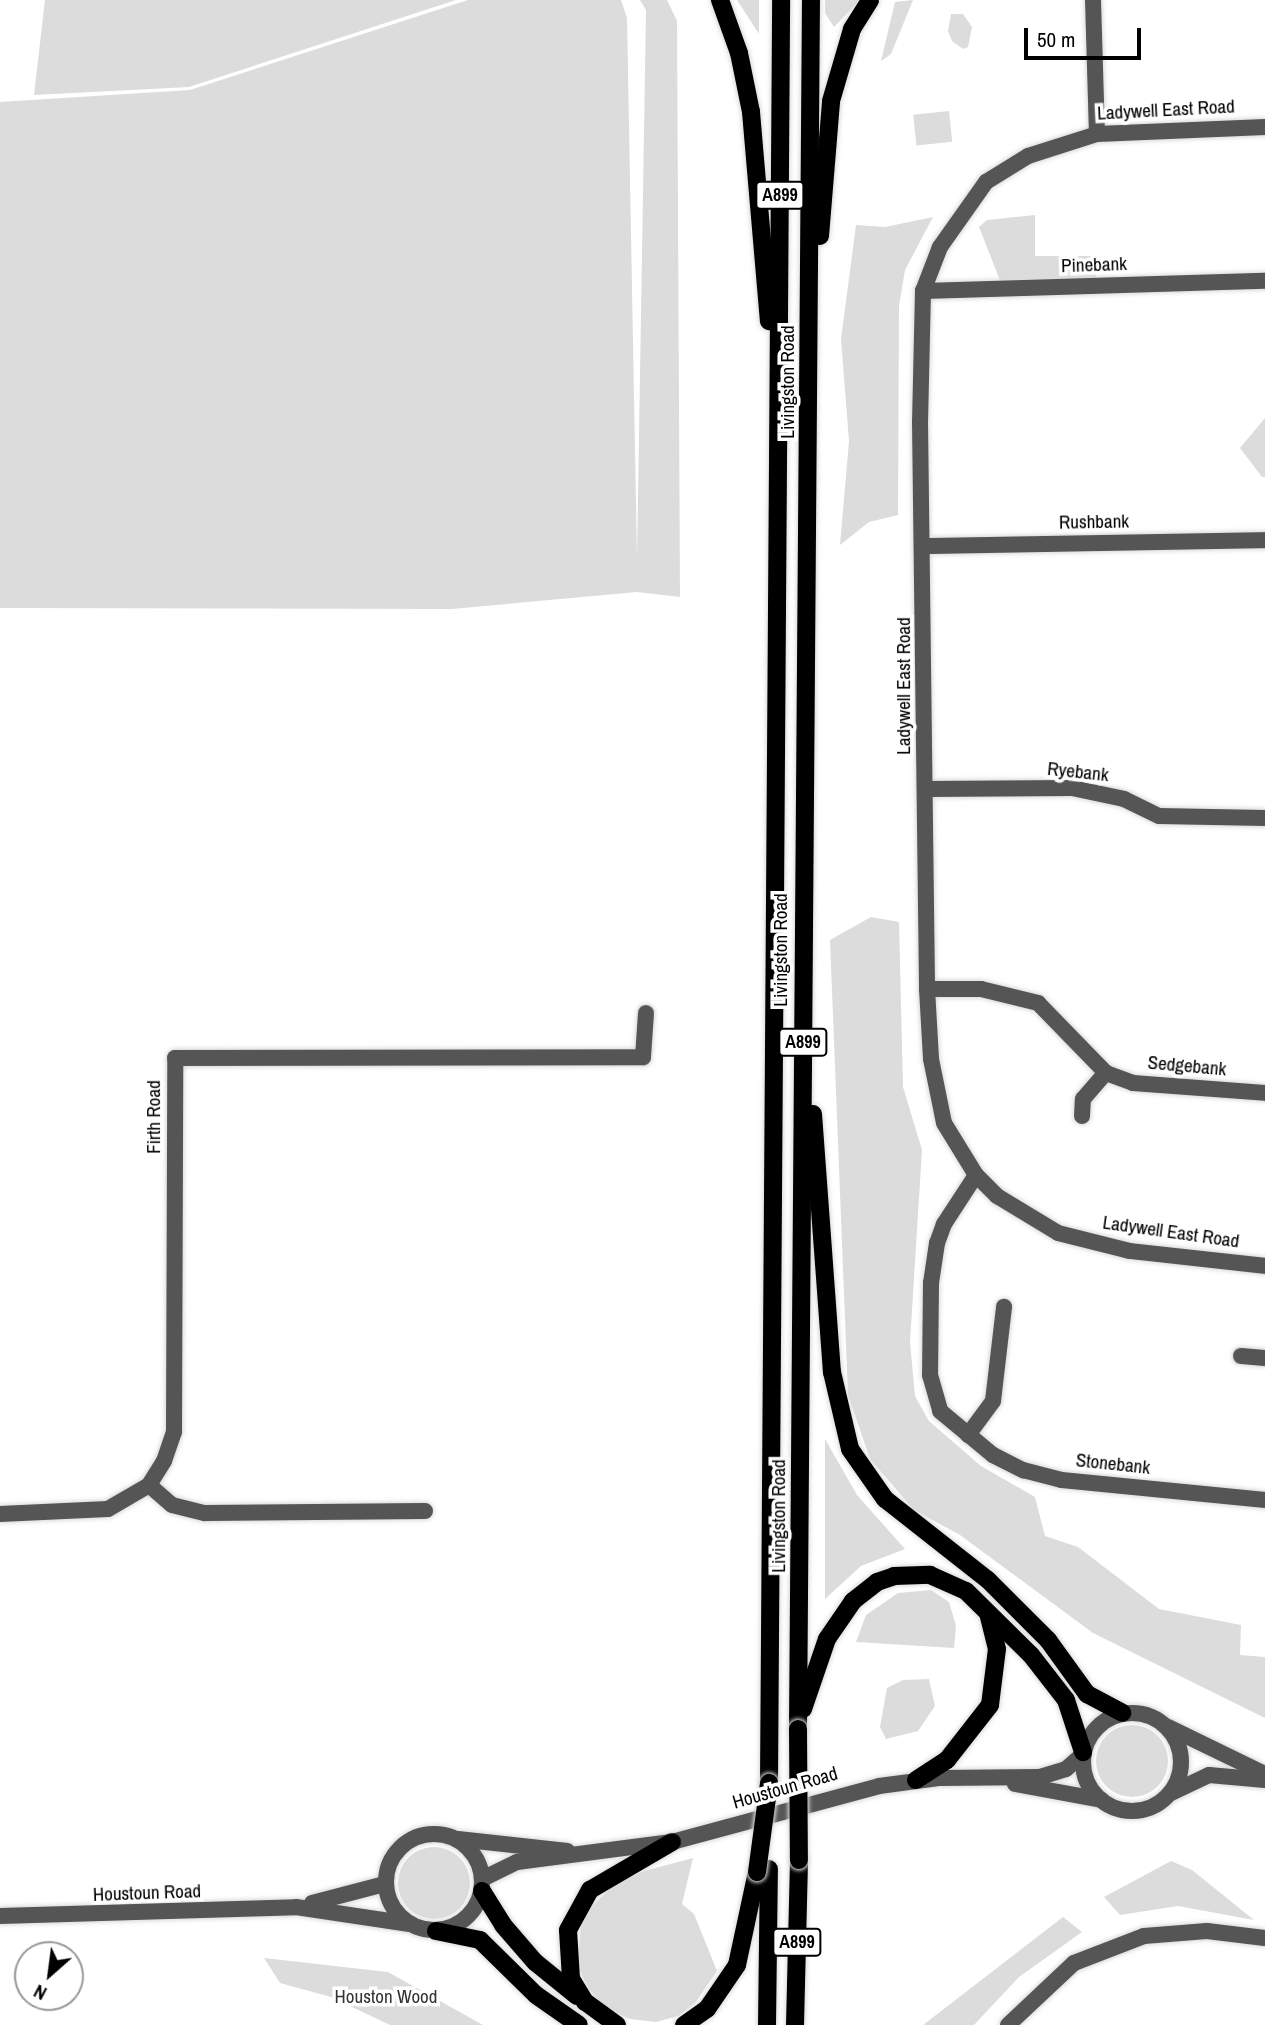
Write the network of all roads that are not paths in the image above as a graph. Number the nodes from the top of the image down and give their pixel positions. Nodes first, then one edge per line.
1 (720, 0) edge
2 (781, 0) edge
3 (811, 0) edge
4 (870, 0) edge
5 (1093, 0) edge
6 (1265, 127) edge
7 (1097, 134) junction
8 (1265, 281) edge
9 (923, 291) junction
10 (810, 356) junction
11 (779, 390) junction
12 (1265, 540) edge
13 (924, 546) junction
14 (925, 789) junction
15 (1265, 818) edge
16 (803, 978) junction
17 (927, 989) junction
18 (646, 1013) dead end
19 (1106, 1073) junction
20 (1265, 1093) edge
21 (1082, 1116) dead end
22 (976, 1175) junction
23 (1265, 1266) edge
24 (1004, 1307) dead end
25 (1241, 1356) dead end
26 (1265, 1358) edge
27 (968, 1435) junction
28 (149, 1485) junction
29 (1265, 1500) edge
30 (425, 1511) dead end
31 (0, 1514) edge
32 (988, 1613) junction
33 (1122, 1713) junction
34 (1160, 1722) junction
35 (798, 1725) junction
36 (1083, 1753) junction
37 (1265, 1774) edge
38 (993, 1779) junction
39 (916, 1780) junction
40 (1265, 1780) edge
41 (1165, 1797) junction
42 (1102, 1800) junction
43 (455, 1839) junction
44 (672, 1842) junction
45 (589, 1854) junction
46 (763, 1871) junction
47 (385, 1884) junction
48 (482, 1885) junction
49 (296, 1908) junction
50 (0, 1916) edge
51 (410, 1924) junction
52 (436, 1931) junction
53 (1265, 1938) edge
54 (585, 2002) junction
55 (579, 2025) edge
56 (617, 2025) edge
57 (684, 2025) edge
58 (767, 2025) edge
59 (795, 2025) edge
60 (1008, 2025) edge

1 - 11 main road, A899
2 - 11 main road, Livingston Road / A899
3 - 10 main road, Livingston Road / A899
4 - 10 main road, A899
5 - 7 street
6 - 7 street, Ladywell East Road
7 - 9 street, Ladywell East Road
8 - 9 street, Pinebank
9 - 13 street, Ladywell East Road
10 - 16 main road, Livingston Road / A899
11 - 46 main road, Livingston Road / A899, bridge
12 - 13 street, Rushbank
13 - 14 street, Ladywell East Road
14 - 15 street, Ryebank
14 - 17 street, Ladywell East Road
16 - 33 main road
16 - 35 main road, Livingston Road / A899
17 - 19 street, Sedgebank
17 - 22 street, Ladywell East Road
18 - 28 street, Firth Road
19 - 20 street, Sedgebank
19 - 21 street
22 - 23 street, Ladywell East Road
22 - 27 street, Stonebank
24 - 27 street
25 - 26 street
27 - 29 street, Stonebank
28 - 30 street
28 - 31 street
32 - 35 main road
32 - 36 main road
32 - 39 main road
33 - 34 street
33 - 36 street
34 - 37 street
34 - 41 street
35 - 59 main road, Livingston Road / A899, bridge
36 - 38 street, Houstoun Road
36 - 42 street
38 - 39 street, Houstoun Road
38 - 42 street, Houstoun Road
39 - 44 street, Houstoun Road
40 - 41 street
41 - 42 street
43 - 45 street, Houstoun Road
43 - 47 street
43 - 48 street
44 - 45 street, Houstoun Road
44 - 54 main road
45 - 48 street, Houstoun Road
46 - 57 main road
46 - 58 main road, A899
47 - 49 street, Houstoun Road
47 - 51 street
48 - 52 street
48 - 54 main road
49 - 50 street, Houstoun Road
49 - 51 street, Houstoun Road
51 - 52 street
52 - 55 main road
53 - 60 street
54 - 56 main road

